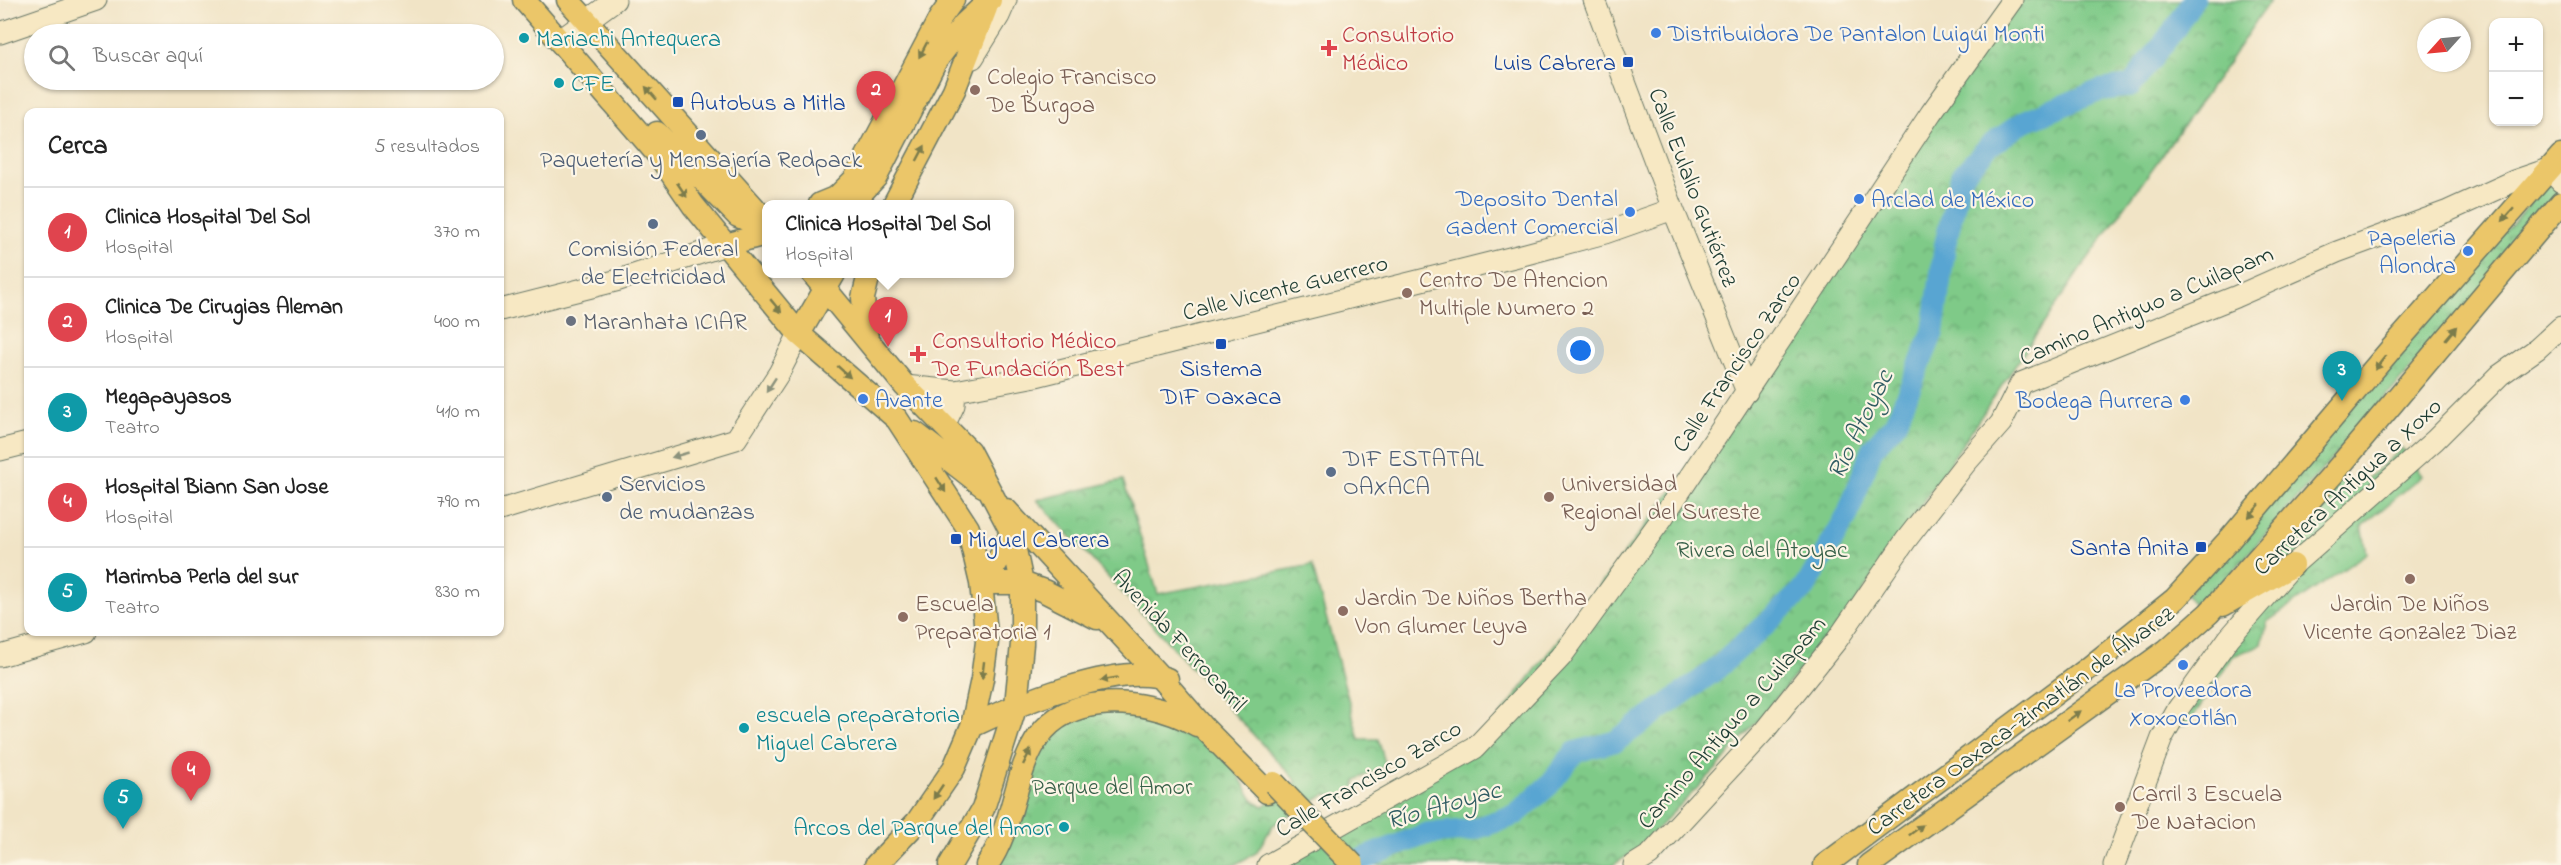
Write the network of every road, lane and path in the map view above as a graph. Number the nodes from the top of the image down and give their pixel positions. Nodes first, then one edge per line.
1 (96, 0) edge
2 (524, 0) edge
3 (568, 0) edge
4 (615, 0) edge
5 (953, 0) edge
6 (1594, 0) edge
7 (2012, 0) edge
8 (989, 1) edge
9 (587, 20) junction
10 (26, 24) edge
11 (964, 24) junction
12 (24, 25) edge
13 (0, 33) edge
14 (560, 41) junction
15 (586, 71) junction
16 (2557, 169) edge
17 (830, 200) edge
18 (855, 200) edge
19 (875, 200) edge
20 (896, 200) edge
21 (2561, 203) edge
22 (1673, 209) junction
23 (762, 211) edge
24 (762, 226) edge
25 (762, 235) edge
26 (724, 245) junction
27 (824, 278) edge
28 (868, 278) edge
29 (504, 309) edge
30 (2561, 327) edge
31 (800, 334) junction
32 (867, 339) junction
33 (905, 386) junction
34 (955, 391) junction
35 (1747, 392) junction
36 (897, 419) junction
37 (944, 426) junction
38 (24, 444) edge
39 (0, 450) edge
40 (969, 451) junction
41 (990, 492) junction
42 (504, 509) edge
43 (1011, 531) junction
44 (2294, 565) junction
45 (981, 583) junction
46 (1022, 584) junction
47 (2209, 613) junction
48 (1118, 631) junction
49 (72, 636) edge
50 (0, 656) edge
51 (1159, 676) junction
52 (1185, 685) junction
53 (1016, 705) junction
54 (1204, 728) junction
55 (969, 734) junction
56 (1005, 740) junction
57 (1270, 787) junction
58 (876, 865) edge
59 (950, 865) edge
60 (987, 865) edge
61 (1268, 865) edge
62 (1338, 865) edge
63 (1353, 865) edge
64 (1634, 865) edge
65 (1825, 865) edge
66 (1869, 865) edge
67 (2114, 865) edge

1 - 10 street
2 - 14 main road
3 - 9 main road
4 - 9 street
5 -> 17 main road
6 - 22 street, Calle Eulalio Gutiérrez
7 - 35 street, Calle Francisco Zarco
8 - 11 main road
20 -> 8 main road
9 - 14 street
23 -> 9 main road
11 - 18 main road
11 - 19 main road
12 - 13 street
14 - 15 main road
15 - 24 main road
15 -> 26 main road
16 - 64 street, Camino Antiguo a Cuilapam
16 -> 65 main road, Carretera Oaxaca-Zimatlán de Álvarez
47 -> 21 main road, Carretera Oaxaca-Zimatlán de Álvarez
22 - 34 street, Calle Vicente Guerrero
22 - 35 street, Calle Eulalio Gutiérrez
25 - 26 main road
26 - 29 street
26 -> 31 main road
27 - 31 main road
27 - 32 main road, Avenida Ferrocarril
28 - 32 main road
30 - 44 street, Carretera Antigua a Xoxo
31 -> 36 main road
31 -> 42 street
32 - 33 main road, Avenida Ferrocarril
33 - 34 street, Calle Vicente Guerrero
33 - 37 main road, Avenida Ferrocarril
34 - 37 street
35 - 61 street, Calle Francisco Zarco
36 - 41 main road, Avenida Ferrocarril
36 -> 45 main road
37 - 40 main road, Avenida Ferrocarril
38 - 39 street
40 - 41 main road
40 - 52 main road, Avenida Ferrocarril
41 - 43 main road
41 - 48 main road, Avenida Ferrocarril
43 - 45 main road
43 - 46 main road
44 - 47 main road
44 - 67 street, Carretera Antigua a Xoxo
45 - 46 main road
45 -> 55 main road
46 - 48 main road
46 - 53 main road
66 -> 47 main road, Carretera Oaxaca-Zimatlán de Álvarez
48 - 51 main road, Avenida Ferrocarril
49 - 50 street
51 - 52 main road
51 -> 53 main road
51 - 54 main road, Avenida Ferrocarril
52 - 57 main road, Avenida Ferrocarril
53 - 55 main road
53 - 56 main road
54 - 57 main road, Avenida Ferrocarril
60 -> 54 main road
55 - 56 main road
55 -> 58 main road
56 - 59 main road
57 - 62 main road
57 - 63 main road, Avenida Ferrocarril, bridge

